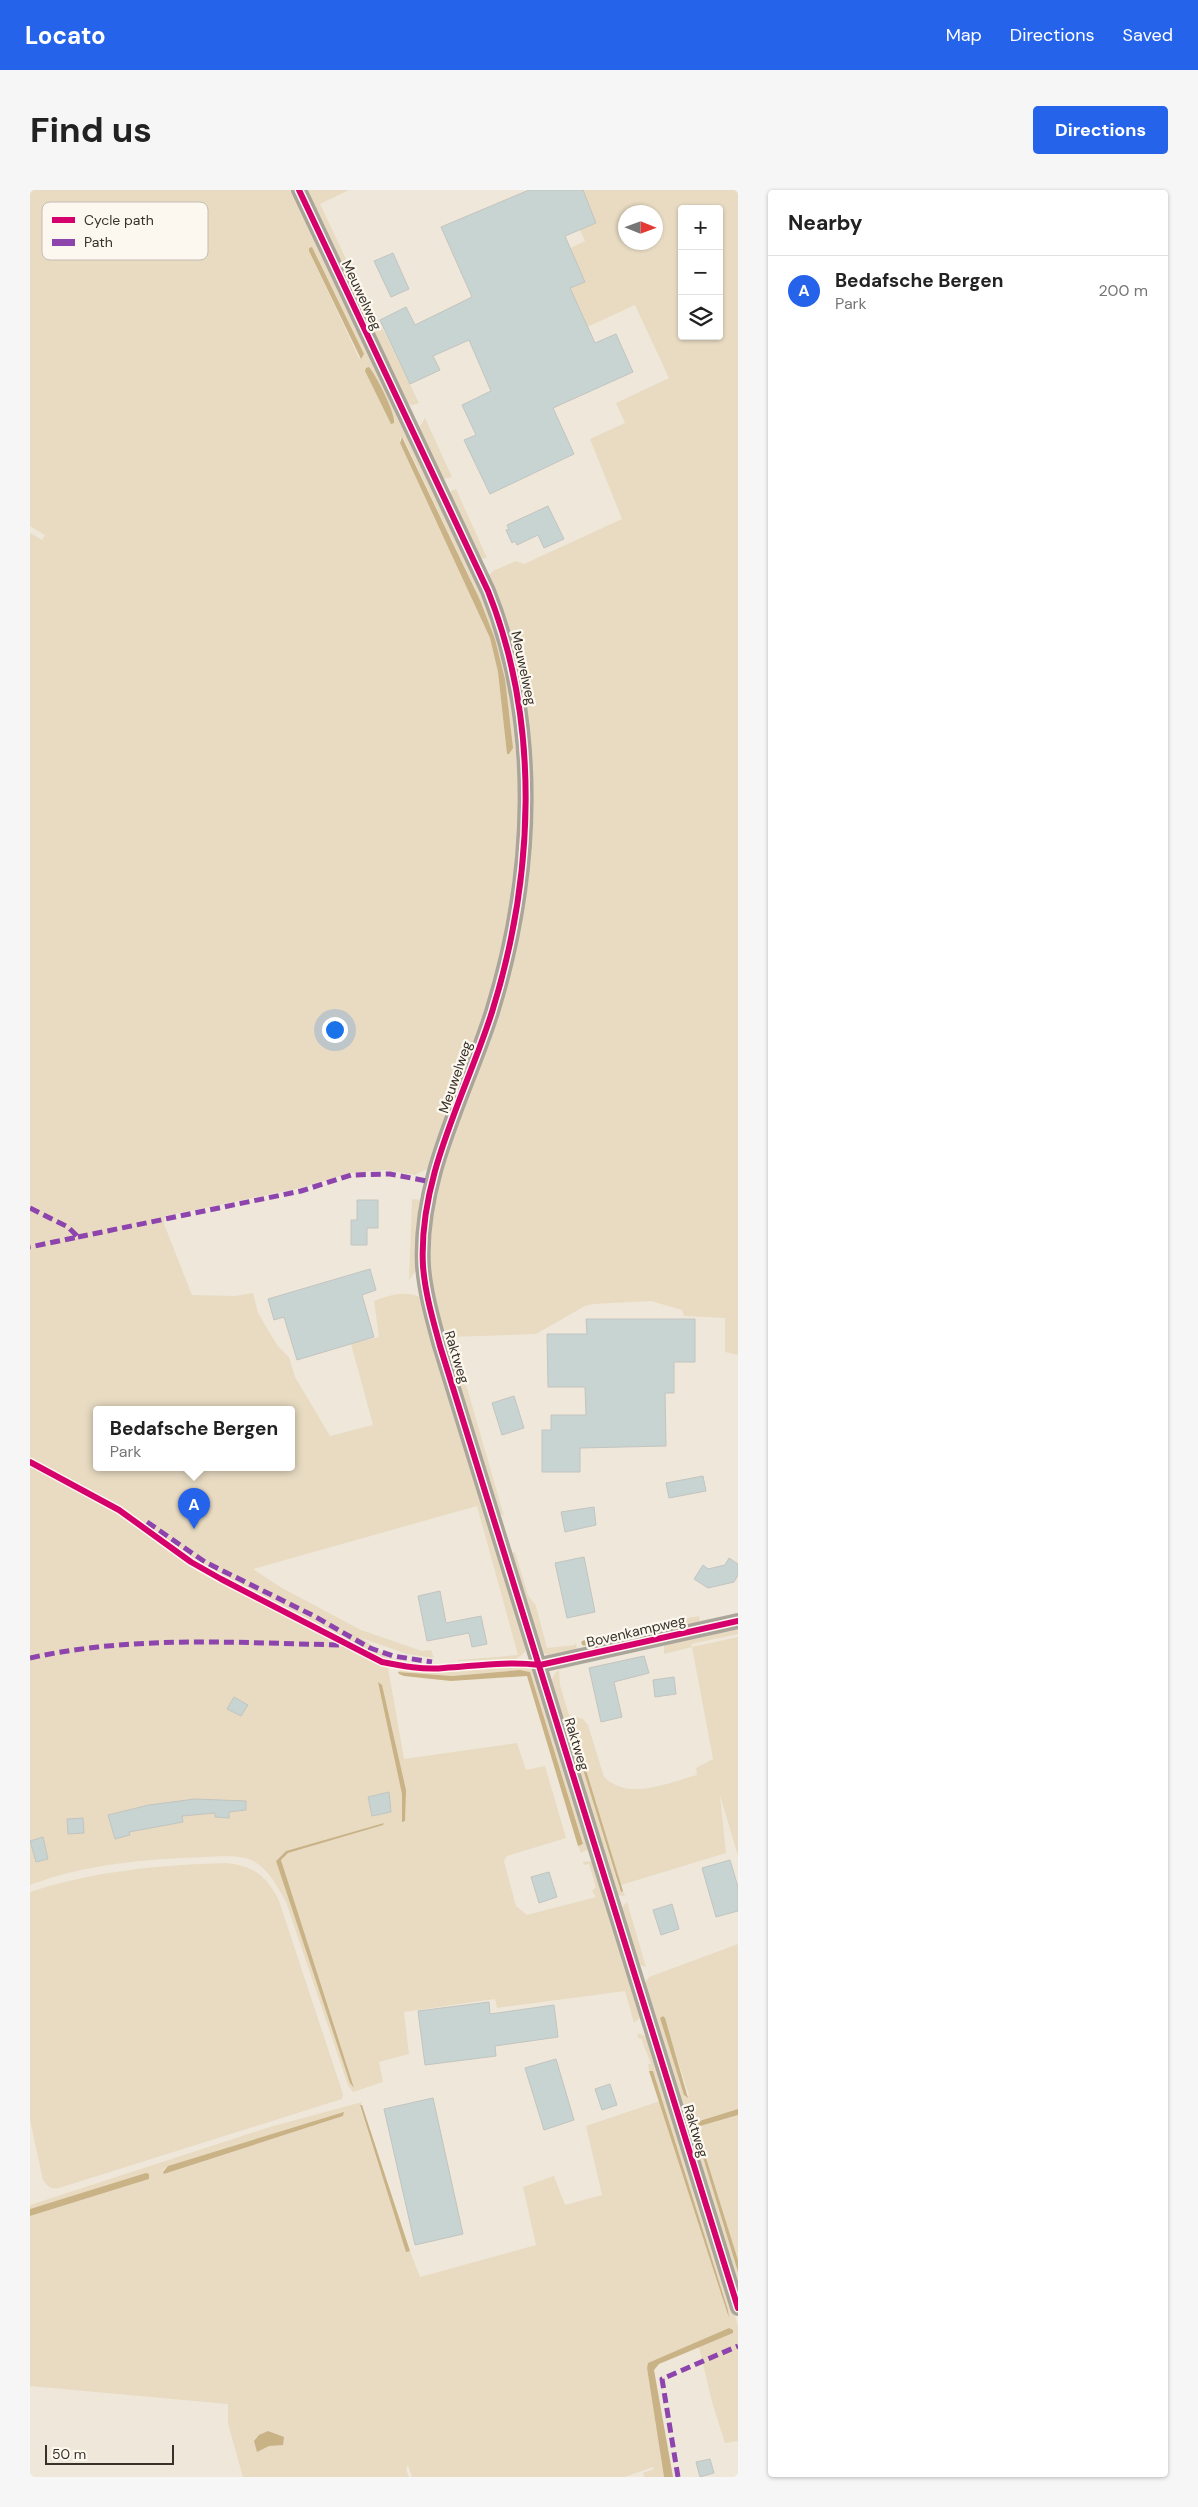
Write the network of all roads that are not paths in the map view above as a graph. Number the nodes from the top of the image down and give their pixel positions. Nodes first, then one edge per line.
1 (299, 190) edge
2 (432, 1182) joint
3 (738, 1621) edge
4 (540, 1665) junction
5 (738, 2308) edge

1 - 2 street, Meuwelweg
2 - 4 street, Raktweg
3 - 4 street, Bovenkampweg
4 - 5 street, Raktweg

